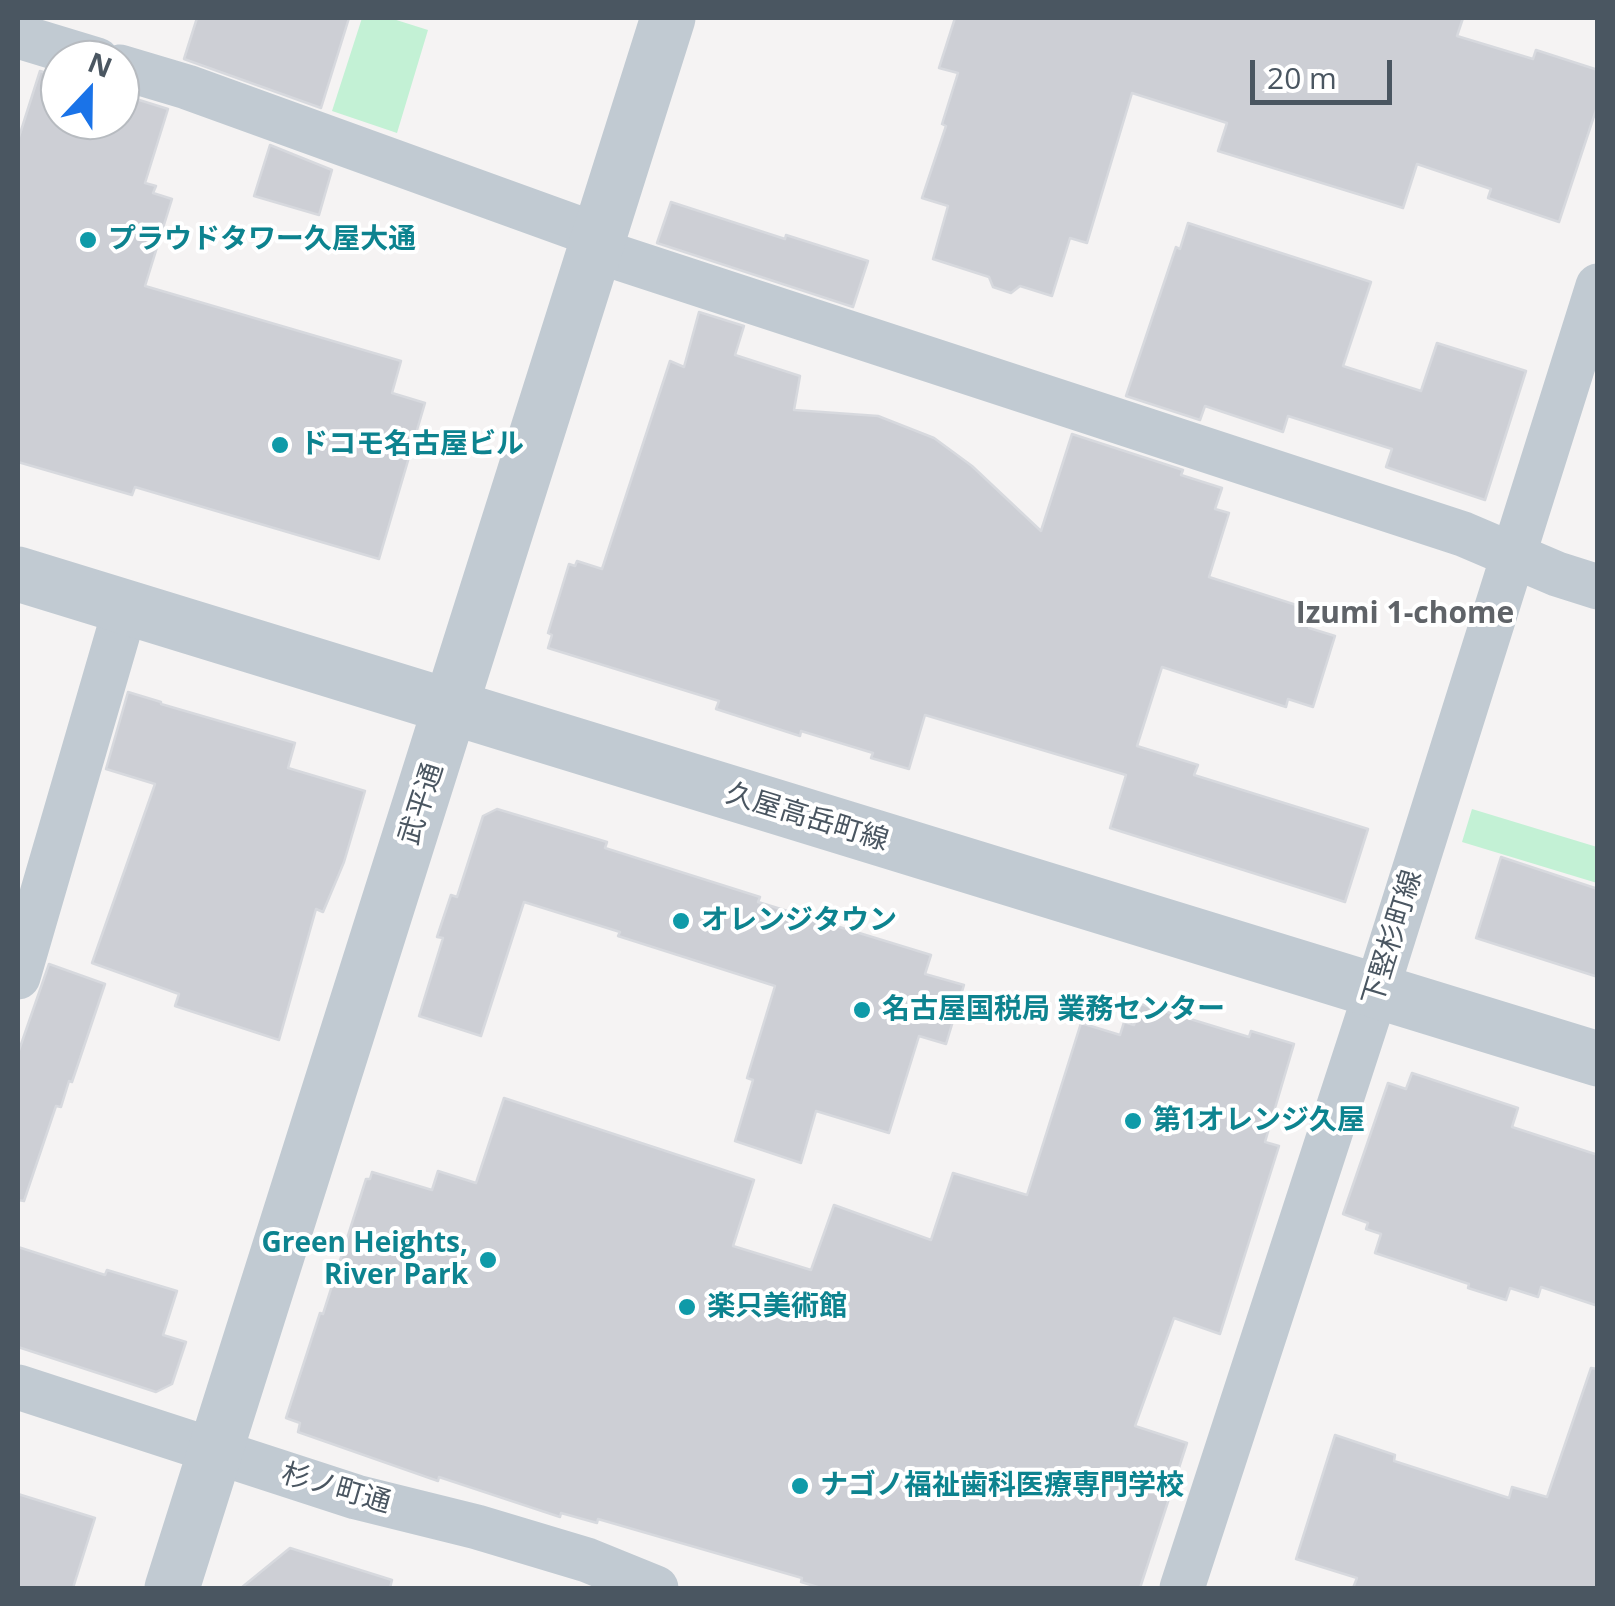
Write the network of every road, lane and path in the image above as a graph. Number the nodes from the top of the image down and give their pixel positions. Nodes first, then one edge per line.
1 (668, 18) edge
2 (140, 73) edge
3 (597, 243) junction
4 (1598, 286) edge
5 (1514, 555) junction
6 (18, 574) edge
7 (1598, 587) edge
8 (126, 606) junction
9 (452, 709) junction
10 (18, 977) edge
11 (1376, 992) junction
12 (1598, 1059) edge
13 (18, 1388) edge
14 (216, 1452) junction
15 (172, 1588) edge
16 (656, 1588) edge
17 (1182, 1588) edge

1 - 3 street, 武平通
2 - 3 street
3 - 5 street
3 - 9 street, 武平通
4 - 5 street, 下竪杉町線
5 - 7 street
5 - 11 street, 下竪杉町線
6 - 8 street, 久屋高岳町線
8 - 9 street, 久屋高岳町線
8 - 10 street
9 - 11 street, 久屋高岳町線
9 - 14 street, 武平通
11 - 12 street, 久屋高岳町線
11 - 17 street, 下竪杉町線
13 - 14 street, 杉ノ町通
14 - 15 street, 武平通
14 - 16 street, 杉ノ町通

